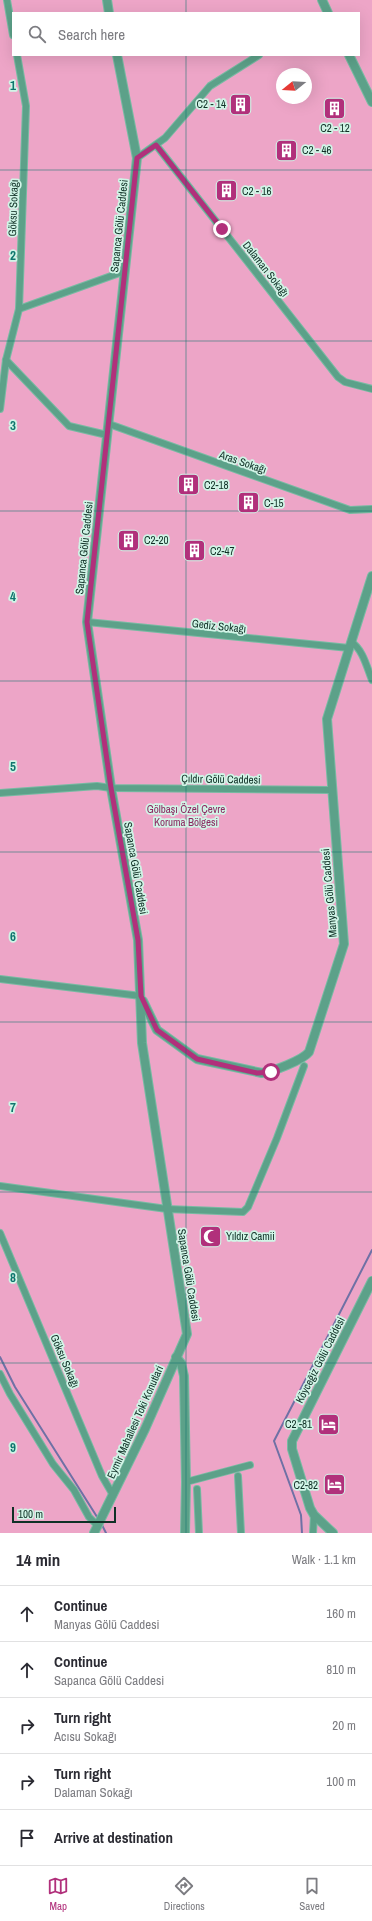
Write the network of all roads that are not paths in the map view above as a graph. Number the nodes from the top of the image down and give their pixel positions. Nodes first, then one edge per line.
1 (7, 0) edge
2 (106, 0) edge
3 (322, 0) edge
4 (109, 12) edge
5 (327, 12) edge
6 (12, 29) edge
7 (17, 56) edge
8 (117, 56) edge
9 (257, 56) edge
10 (349, 56) edge
11 (372, 102) edge
12 (156, 145) junction
13 (137, 158) junction
14 (125, 271) junction
15 (19, 309) junction
16 (6, 360) junction
17 (372, 390) edge
18 (0, 409) edge
19 (109, 424) junction
20 (107, 435) junction
21 (372, 509) edge
22 (372, 576) edge
23 (87, 622) junction
24 (352, 645) junction
25 (372, 680) edge
26 (111, 788) junction
27 (332, 790) junction
28 (0, 793) edge
29 (0, 979) edge
30 (141, 996) junction
31 (157, 1030) junction
32 (142, 1043) junction
33 (304, 1066) dead end
34 (0, 1186) edge
35 (167, 1209) junction
36 (0, 1233) edge
37 (372, 1281) edge
38 (176, 1357) junction
39 (0, 1374) edge
40 (250, 1465) dead end
41 (238, 1476) dead end
42 (186, 1482) junction
43 (197, 1489) dead end
44 (113, 1495) junction
45 (314, 1515) junction
46 (96, 1530) edge
47 (185, 1533) edge
48 (199, 1533) edge
49 (241, 1533) edge
50 (313, 1533) edge
51 (333, 1533) edge

1 - 6 street
2 - 4 street
3 - 5 street
7 - 15 street, Göksu Sokağı
8 - 13 street, Sapanca Gölü Caddesi
9 - 12 street
10 - 11 street
12 - 13 street
12 - 17 street, Dalaman Sokağı
13 - 14 street, Sapanca Gölü Caddesi
14 - 15 street
14 - 19 street, Sapanca Gölü Caddesi
15 - 16 street, Göksu Sokağı
16 - 18 street, Göksu Sokağı
16 - 20 street
19 - 20 street, Sapanca Gölü Caddesi
19 - 21 street, Aras Sokağı
20 - 23 street, Sapanca Gölü Caddesi
22 - 24 street, Manyas Gölü Caddesi
23 - 24 street, Gediz Sokağı
23 - 26 street, Sapanca Gölü Caddesi
24 - 25 street
24 - 27 street, Manyas Gölü Caddesi
26 - 27 street, Çıldır Gölü Caddesi
26 - 28 street, Çıldır Gölü Caddesi
26 - 30 street, Sapanca Gölü Caddesi
27 - 31 street, Manyas Gölü Caddesi
29 - 30 street
30 - 31 street, Manyas Gölü Caddesi
30 - 32 street, Sapanca Gölü Caddesi
31 - 32 street
32 - 35 street, Sapanca Gölü Caddesi
33 - 35 street
34 - 35 street
35 - 38 street, Sapanca Gölü Caddesi
36 - 44 street, Göksu Sokağı
37 - 45 street, Köyceğiz Gölü Caddesi
38 - 42 street
38 - 44 street, Eymir Mahallesi Toki Konutlari
39 - 46 street
40 - 42 street
41 - 49 street
42 - 47 street
43 - 48 street
44 - 46 street, Eymir Mahallesi Toki Konutlari
45 - 50 street
45 - 51 street, Köyceğiz Gölü Caddesi

